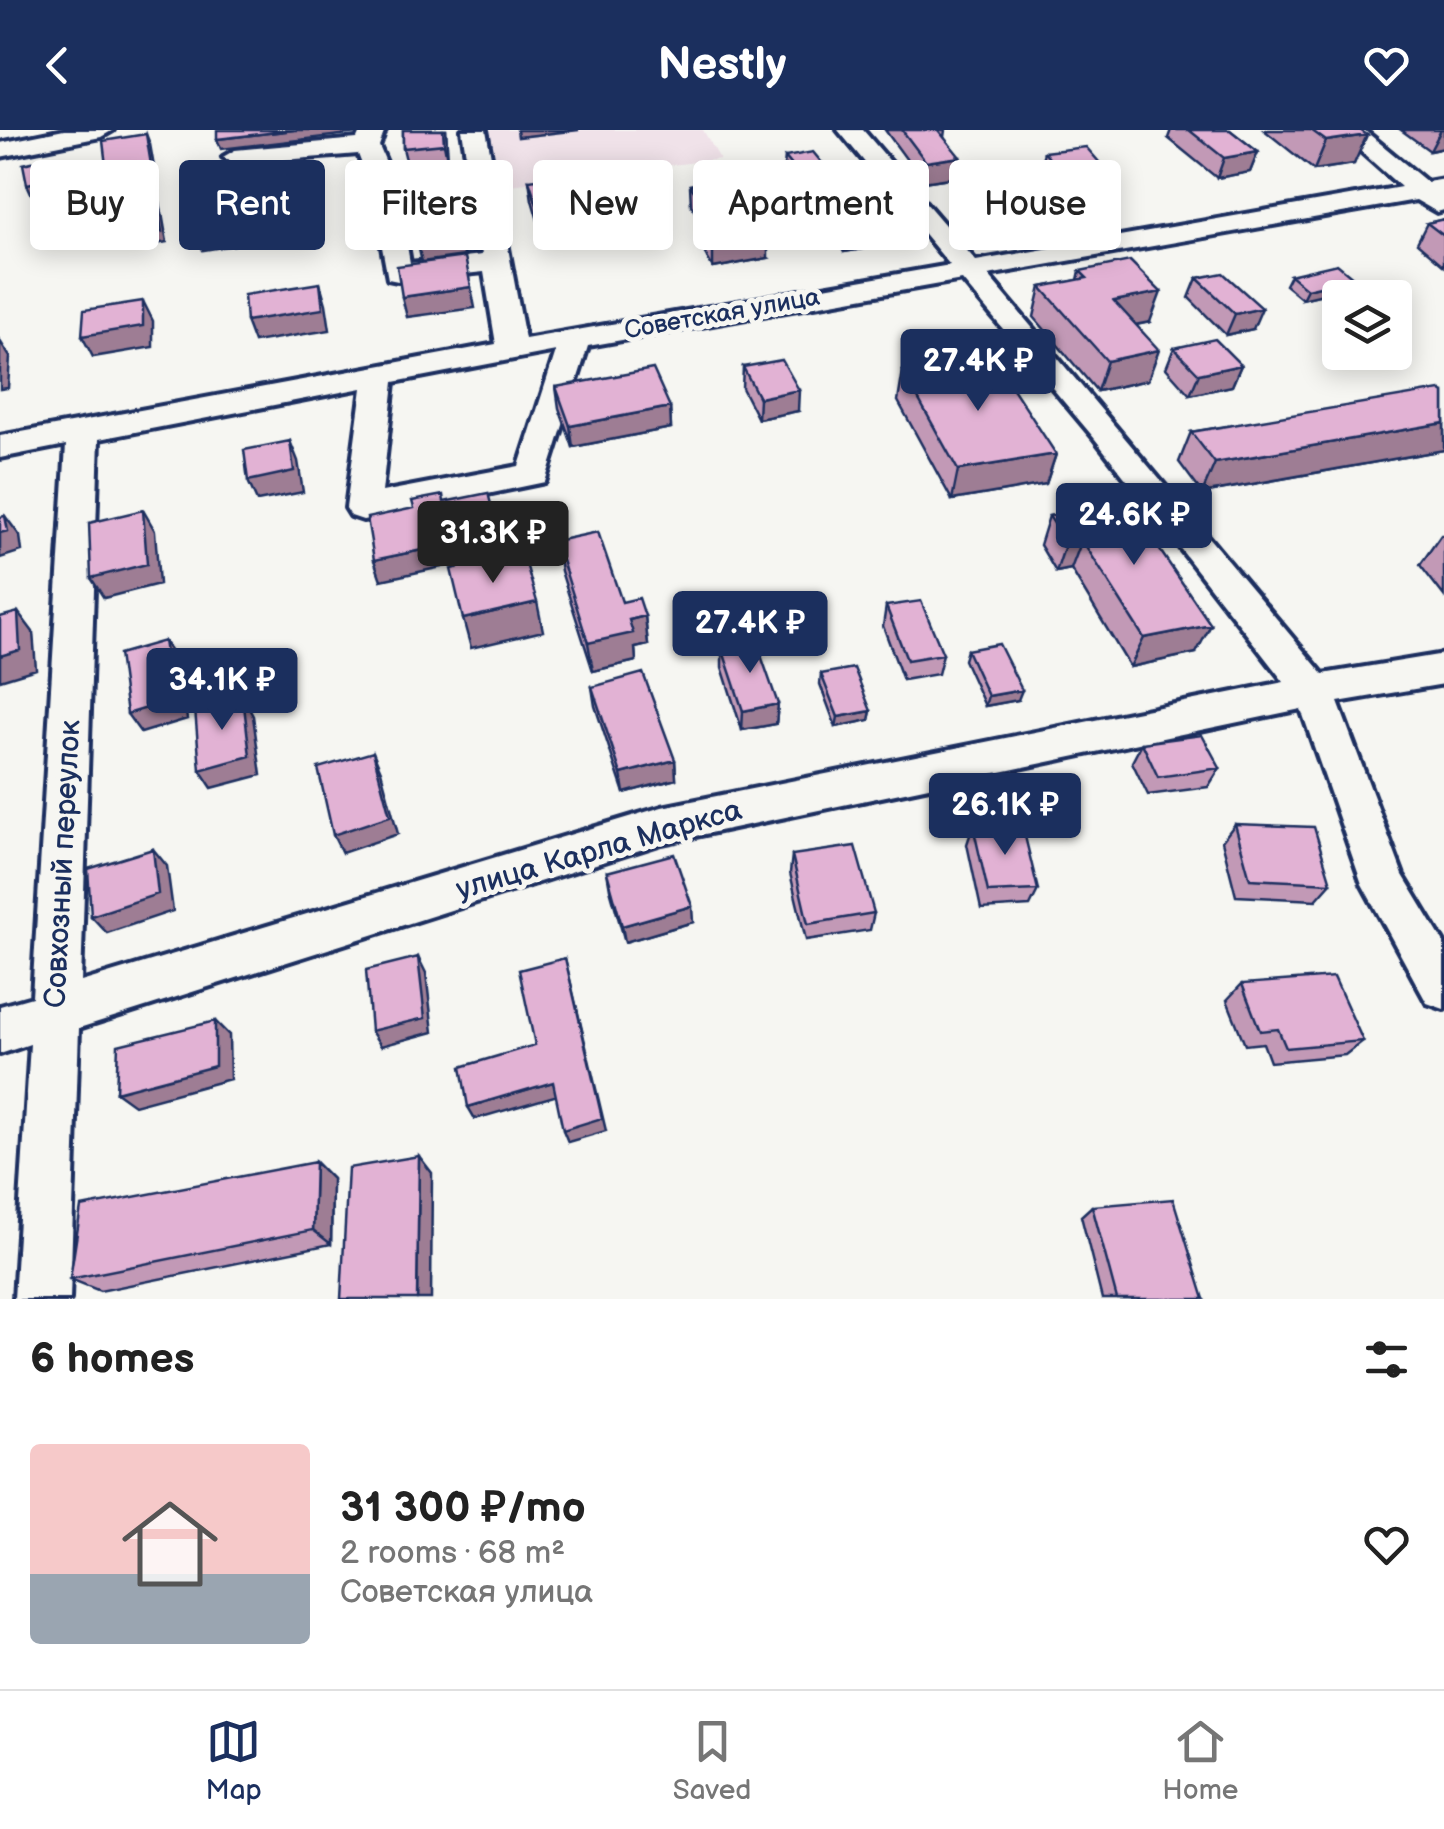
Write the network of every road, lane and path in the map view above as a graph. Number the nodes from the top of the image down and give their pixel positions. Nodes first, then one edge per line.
1 (101, 130) edge
2 (474, 130) edge
3 (850, 130) edge
4 (1349, 130) edge
5 (42, 134) edge
6 (370, 138) edge
7 (0, 150) edge
8 (235, 157) dead end
9 (1437, 196) edge
10 (496, 262) junction
11 (969, 273) junction
12 (575, 339) junction
13 (512, 350) junction
14 (379, 375) junction
15 (83, 430) junction
16 (0, 447) edge
17 (1444, 670) edge
18 (1314, 691) junction
19 (1444, 988) edge
20 (56, 1015) junction
21 (0, 1030) edge
22 (42, 1299) edge

1 - 5 street
2 - 10 street
3 - 11 street
4 - 9 street
5 - 7 street
6 - 8 street
6 - 10 street
9 - 11 street, Советская улица
10 - 13 street
11 - 12 street, Советская улица
11 - 18 street
12 - 13 street, Советская улица
12 - 14 street
13 - 14 street, Советская улица
14 - 15 street, Советская улица
15 - 16 street, Советская улица
15 - 20 street, Совхозный переулок
17 - 18 street, улица Карла Маркса
18 - 19 street
18 - 20 street, улица Карла Маркса
20 - 21 street, улица Карла Маркса
20 - 22 street, Совхозный переулок

